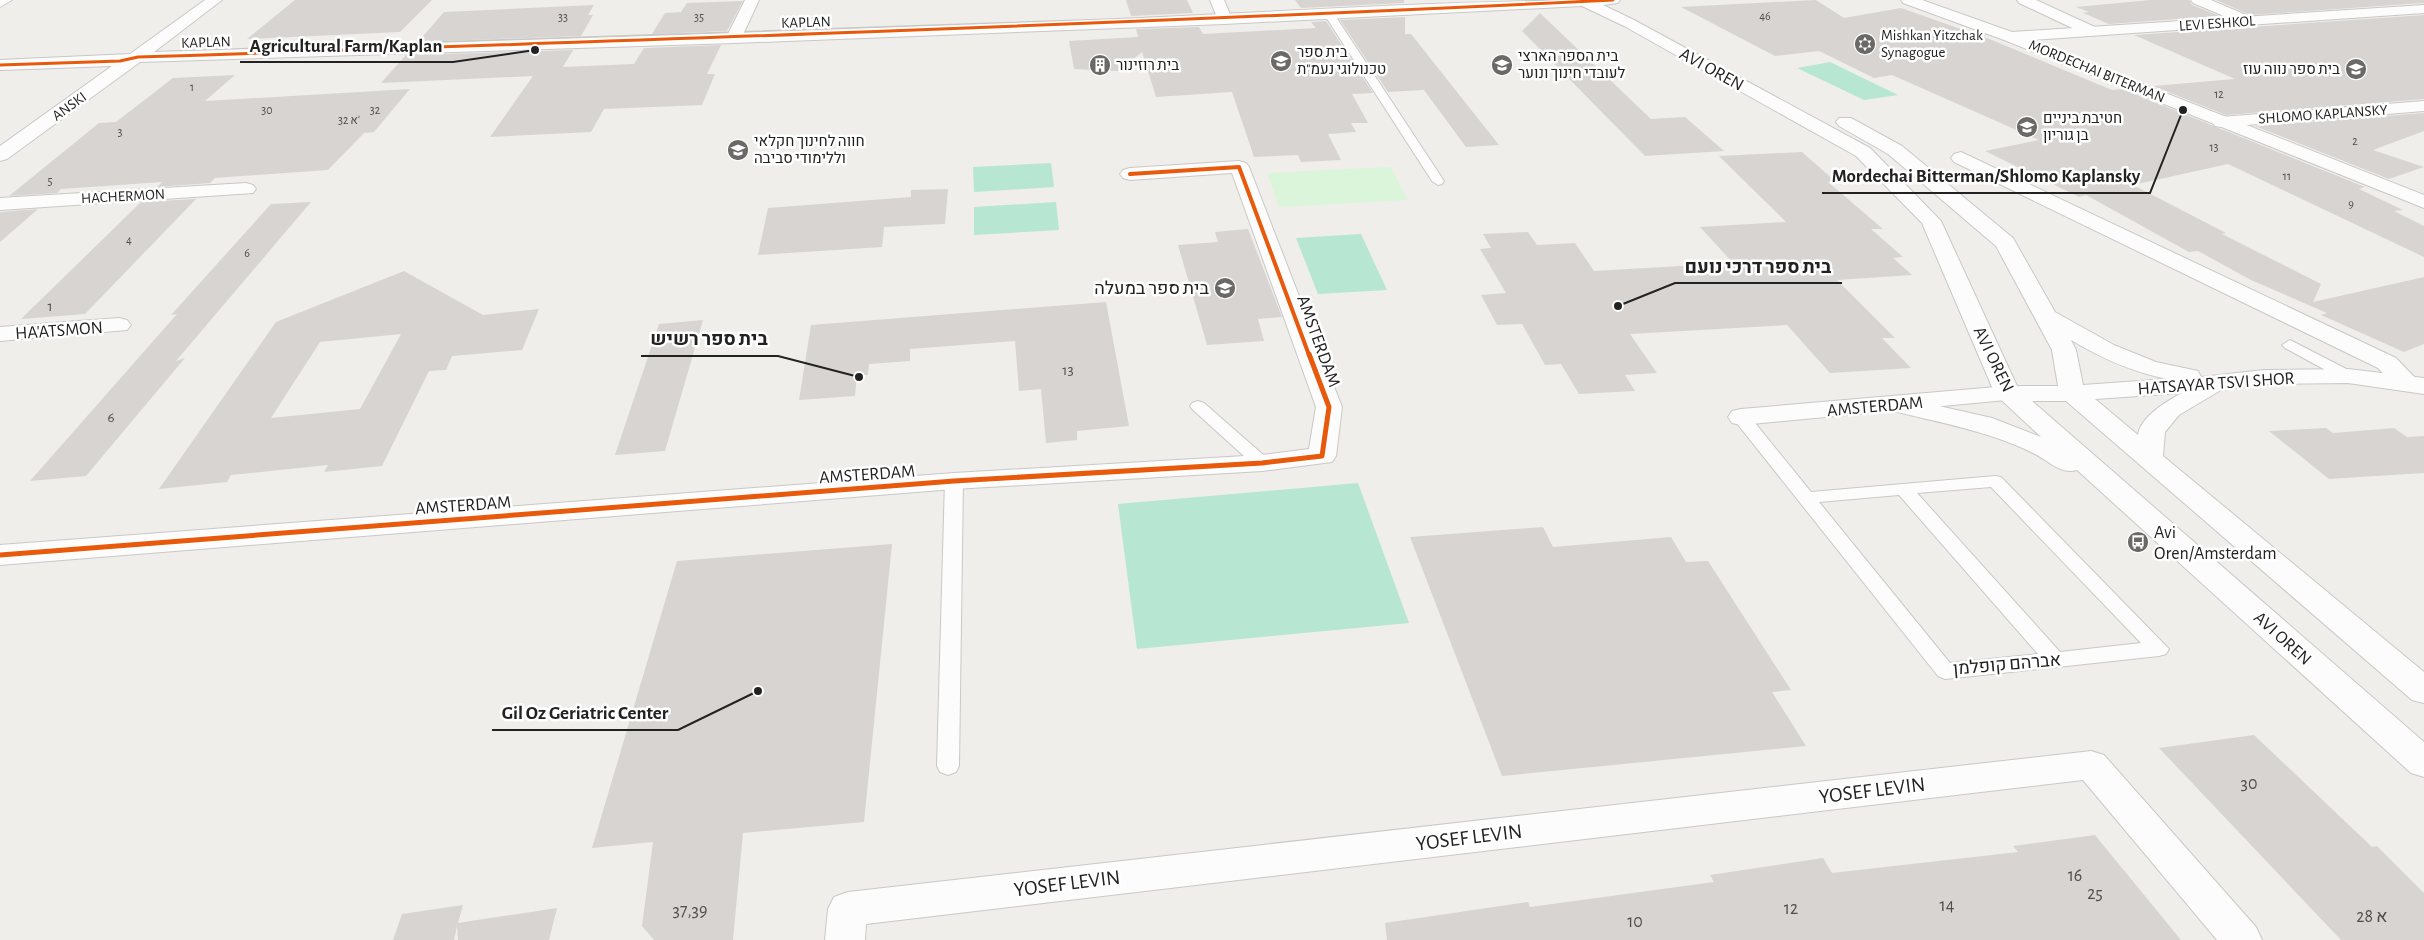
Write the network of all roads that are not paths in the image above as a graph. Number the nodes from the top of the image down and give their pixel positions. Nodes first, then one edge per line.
1 (5, 0) edge
2 (216, 0) edge
3 (752, 0) edge
4 (1217, 0) edge
5 (1615, 0) edge
6 (1908, 0) edge
7 (2024, 0) edge
8 (2198, 0) edge
9 (1583, 1) edge
10 (0, 3) edge
11 (2424, 10) edge
12 (1329, 14) junction
13 (1224, 19) junction
14 (2248, 21) junction
15 (2091, 31) junction
16 (2010, 37) junction
17 (734, 38) junction
18 (0, 57) edge
19 (138, 57) junction
20 (0, 65) edge
21 (2424, 106) edge
22 (2221, 122) junction
23 (0, 156) edge
24 (1961, 158) dead end
25 (1130, 174) dead end
26 (1438, 181) dead end
27 (246, 189) dead end
28 (2424, 202) edge
29 (0, 204) edge
30 (2044, 315) junction
31 (119, 326) dead end
32 (0, 334) edge
33 (2290, 345) dead end
34 (2348, 376) junction
35 (2220, 383) junction
36 (2415, 384) edge
37 (2072, 393) junction
38 (2008, 394) junction
39 (1895, 404) junction
40 (1198, 406) dead end
41 (1741, 417) joint
42 (2149, 458) junction
43 (1262, 463) junction
44 (954, 482) junction
45 (1903, 489) junction
46 (2117, 491) junction
47 (1805, 498) junction
48 (0, 555) edge
49 (2055, 660) junction
50 (2424, 691) edge
51 (2424, 763) edge
52 (948, 766) dead end
53 (846, 924) edge
54 (2242, 940) edge

1 - 10 street
2 - 19 street, ANSKI
3 - 17 street
4 - 13 street
5 - 9 street, KAPLAN
5 - 30 street, AVI OREN
6 - 16 street, MORDECHAI BITERMAN
7 - 15 street
8 - 14 street
9 - 12 street, KAPLAN
9 - 38 street, AVI OREN
11 - 14 street, LEVI ESHKOL
12 - 13 street, KAPLAN
12 - 26 lane
13 - 17 street, KAPLAN
14 - 15 street, LEVI ESHKOL
15 - 16 street, LEVI ESHKOL
16 - 22 street, MORDECHAI BITERMAN
17 - 19 street, KAPLAN
18 - 19 street, KAPLAN
19 - 20 street, KAPLAN
19 - 23 street, ANSKI
21 - 22 street, SHLOMO KAPLANSKY
22 - 28 street, MORDECHAI BITERMAN
24 - 36 street
25 - 43 street, AMSTERDAM
27 - 29 street, HACHERMON
30 - 35 street
30 - 37 street, AVI OREN
31 - 32 street, HA'ATSMON
33 - 34 lane
34 - 35 street, HATSAYAR TSVI SHOR
34 - 36 street, HATSAYAR TSVI SHOR
35 - 37 street, HATSAYAR TSVI SHOR
35 - 42 street
37 - 38 street, HATSAYAR TSVI SHOR
37 - 42 street
38 - 39 street, AMSTERDAM
38 - 46 street, AVI OREN
39 - 41 street, AMSTERDAM
39 - 46 street
40 - 43 lane
41 - 47 lane, אברהם קופלמן
42 - 50 street
43 - 44 street, AMSTERDAM
44 - 48 street, AMSTERDAM
44 - 52 lane
45 - 47 lane
45 - 49 lane
45 - 49 lane, אברהם קופלמן
46 - 51 street, AVI OREN
47 - 49 lane, אברהם קופלמן
53 - 54 street, YOSEF LEVIN

